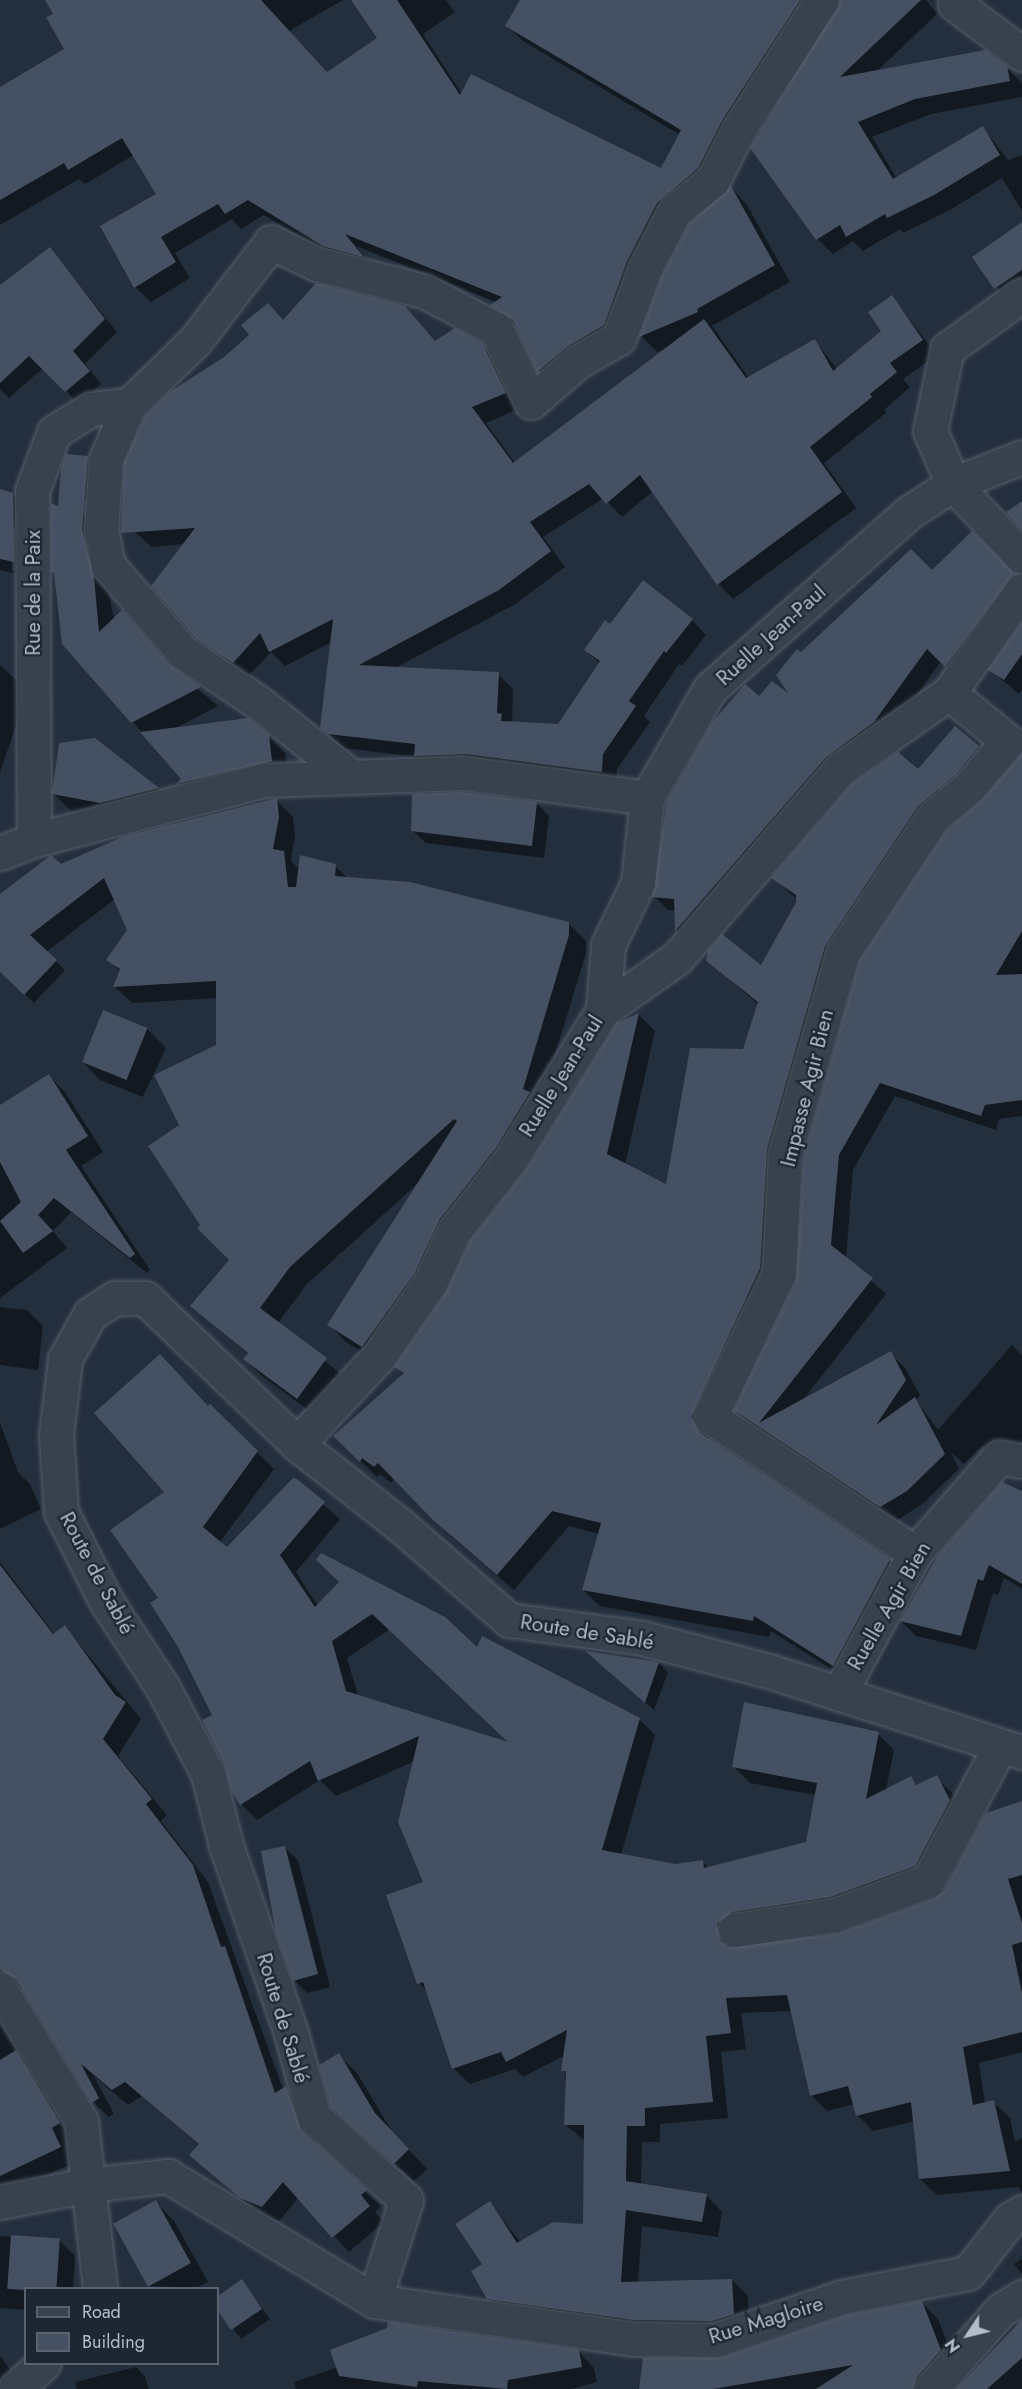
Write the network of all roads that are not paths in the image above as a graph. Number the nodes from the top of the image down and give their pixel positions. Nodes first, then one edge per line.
1 (822, 0) edge
2 (955, 0) edge
3 (1022, 54) edge
4 (1022, 295) edge
5 (129, 405) junction
6 (1022, 457) edge
7 (953, 484) junction
8 (1022, 557) edge
9 (1022, 590) edge
10 (950, 693) junction
11 (349, 775) junction
12 (647, 798) junction
13 (34, 840) junction
14 (0, 853) edge
15 (603, 1010) junction
16 (297, 1444) junction
17 (1022, 1461) edge
18 (915, 1553) junction
19 (838, 1694) junction
20 (1011, 1749) edge
21 (735, 1930) dead end
22 (0, 1989) edge
23 (88, 2185) junction
24 (0, 2202) edge
25 (1022, 2212) edge
26 (100, 2287) edge
27 (1022, 2296) edge
28 (374, 2301) junction
29 (42, 2365) edge
30 (15, 2389) edge
31 (931, 2389) edge

1 - 5 street
2 - 3 street
4 - 7 street
5 - 11 street
5 - 13 street, Rue de la Paix
6 - 7 street, Ruelle Jean-Paul
7 - 8 street
7 - 12 street, Ruelle Jean-Paul
9 - 10 street
10 - 15 street
10 - 18 street, Impasse Agir Bien
11 - 12 street
11 - 13 street
12 - 15 street, Ruelle Jean-Paul
13 - 14 street
15 - 16 street, Ruelle Jean-Paul
16 - 19 street, Route de Sablé
16 - 28 street, Route de Sablé
17 - 18 street, Ruelle Agir Bien
18 - 19 street, Ruelle Agir Bien
19 - 20 street, Route de Sablé
20 - 21 street
22 - 23 street
23 - 24 street
23 - 26 street
23 - 28 street
25 - 28 street, Rue Magloire
27 - 31 street
29 - 30 street

